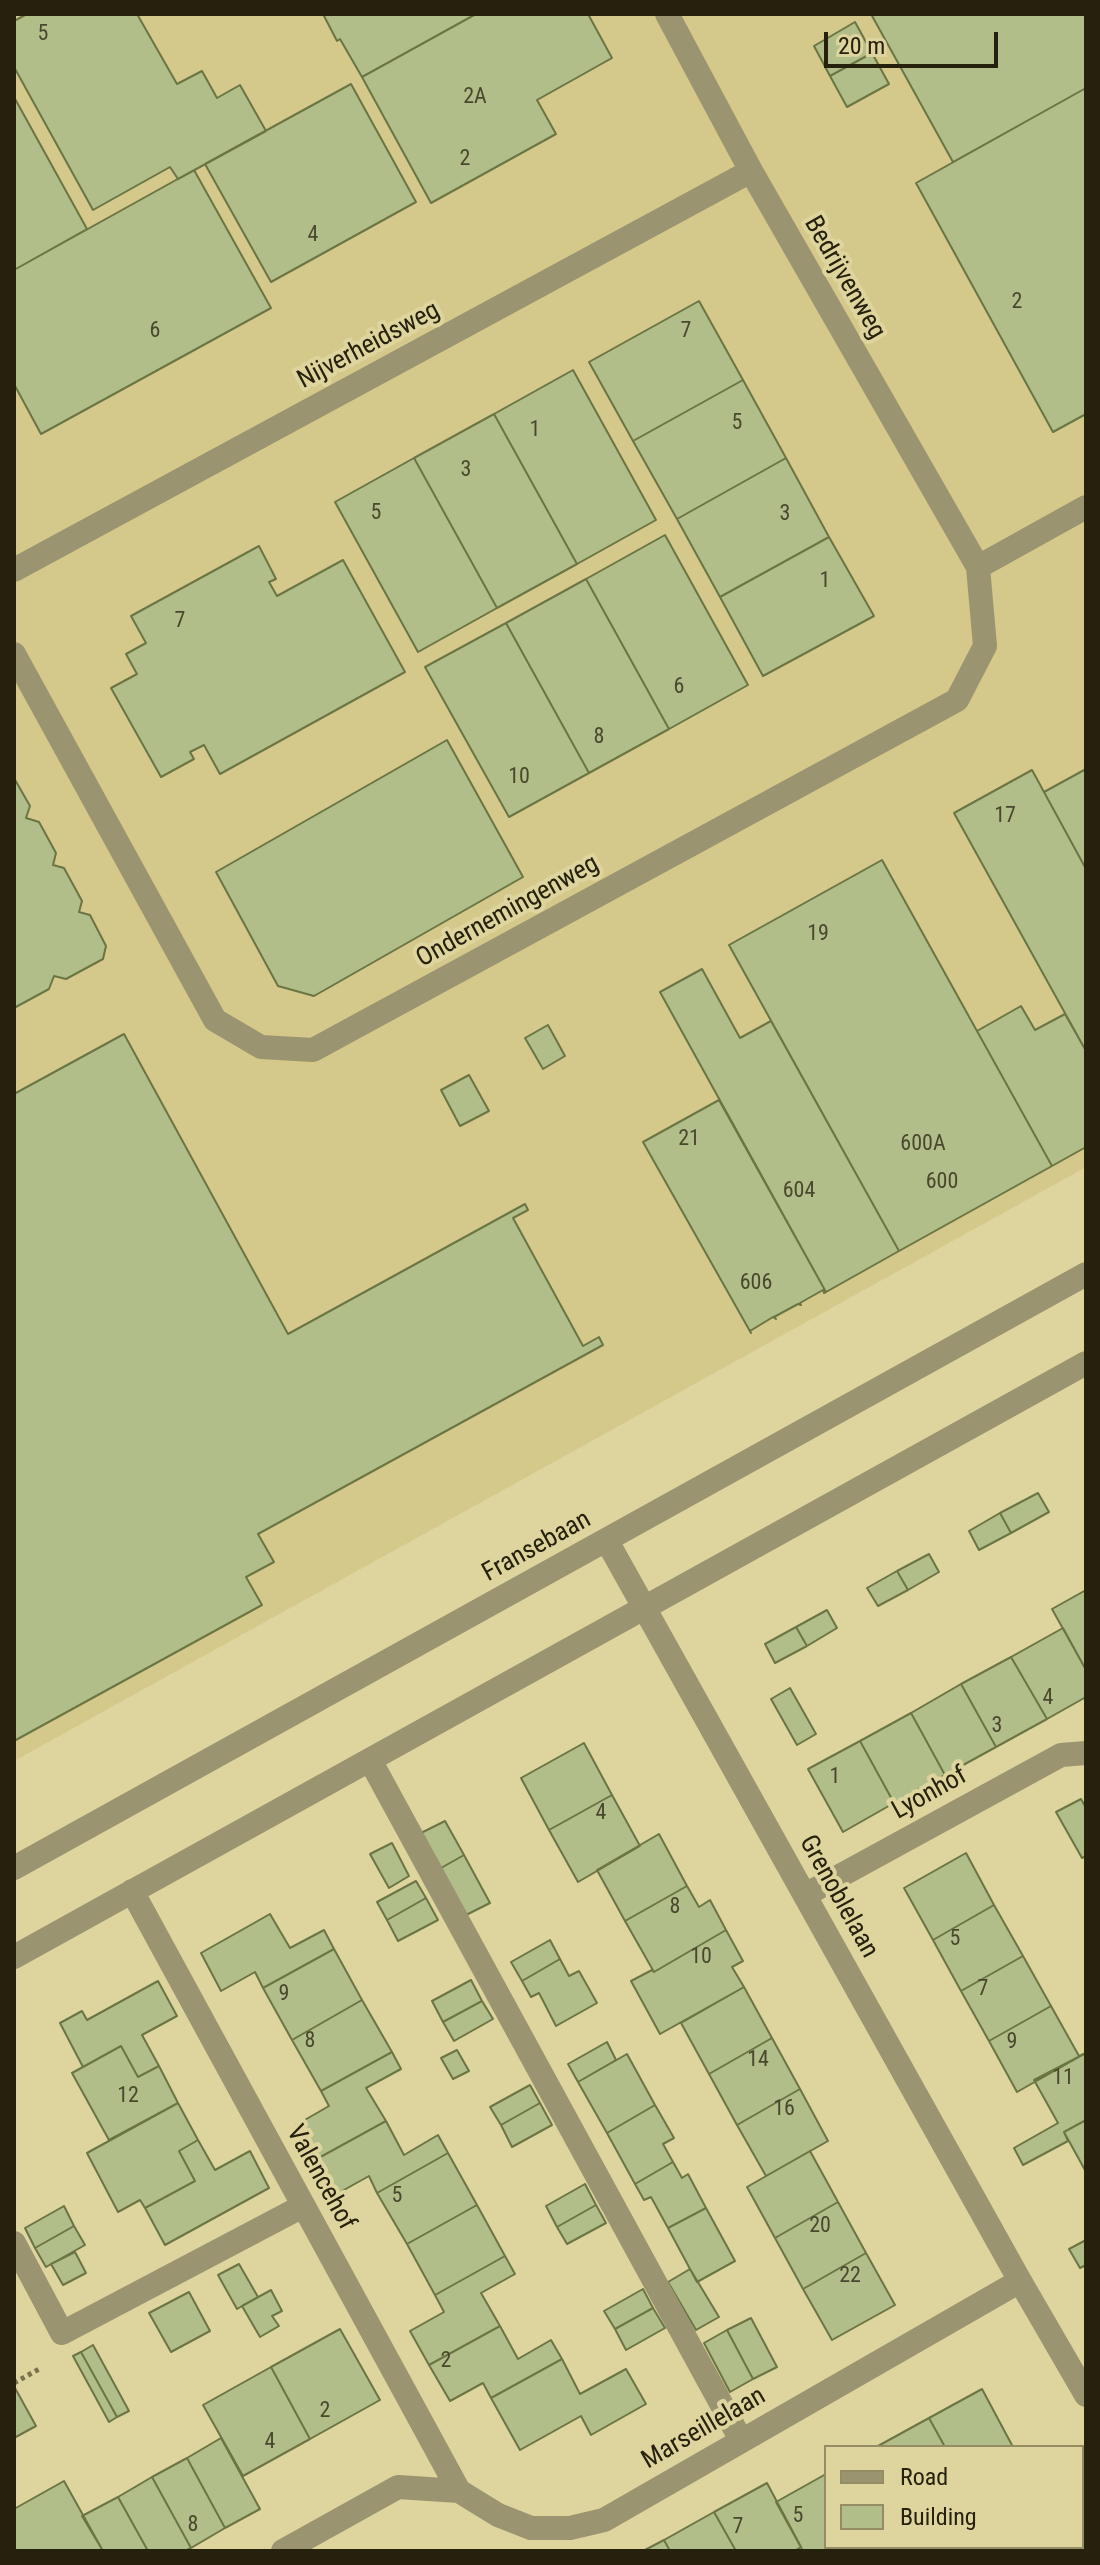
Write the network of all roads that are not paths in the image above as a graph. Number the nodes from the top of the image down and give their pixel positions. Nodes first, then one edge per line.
1 (667, 14) edge
2 (751, 171) junction
3 (1086, 507) edge
4 (978, 567) junction
5 (14, 570) edge
6 (14, 654) edge
7 (1086, 1274) edge
8 (1086, 1363) edge
9 (607, 1541) junction
10 (644, 1608) junction
11 (1086, 1753) edge
12 (370, 1760) junction
13 (14, 1868) edge
14 (132, 1891) junction
15 (805, 1895) junction
16 (14, 1957) edge
17 (303, 2206) junction
18 (14, 2243) edge
19 (1020, 2281) junction
20 (1086, 2395) edge
21 (741, 2440) junction
22 (459, 2491) junction
23 (283, 2551) edge

1 - 2 street, Bedrijvenweg
2 - 4 street, Bedrijvenweg
2 - 5 street, Nijverheidsweg
3 - 4 street
4 - 6 street, Ondernemingenweg
7 - 9 street, Fransebaan
8 - 10 street
9 - 10 street, Grenoblelaan
9 - 13 street, Fransebaan
10 - 12 street
10 - 15 street, Grenoblelaan
11 - 15 street, Lyonhof
12 - 14 street
12 - 21 street
14 - 16 street
14 - 17 street, Valencehof
15 - 19 street, Grenoblelaan
17 - 18 street
17 - 22 street, Valencehof
19 - 20 street
19 - 21 street, Marseillelaan
21 - 22 street, Marseillelaan
22 - 23 street, Marseillelaan

